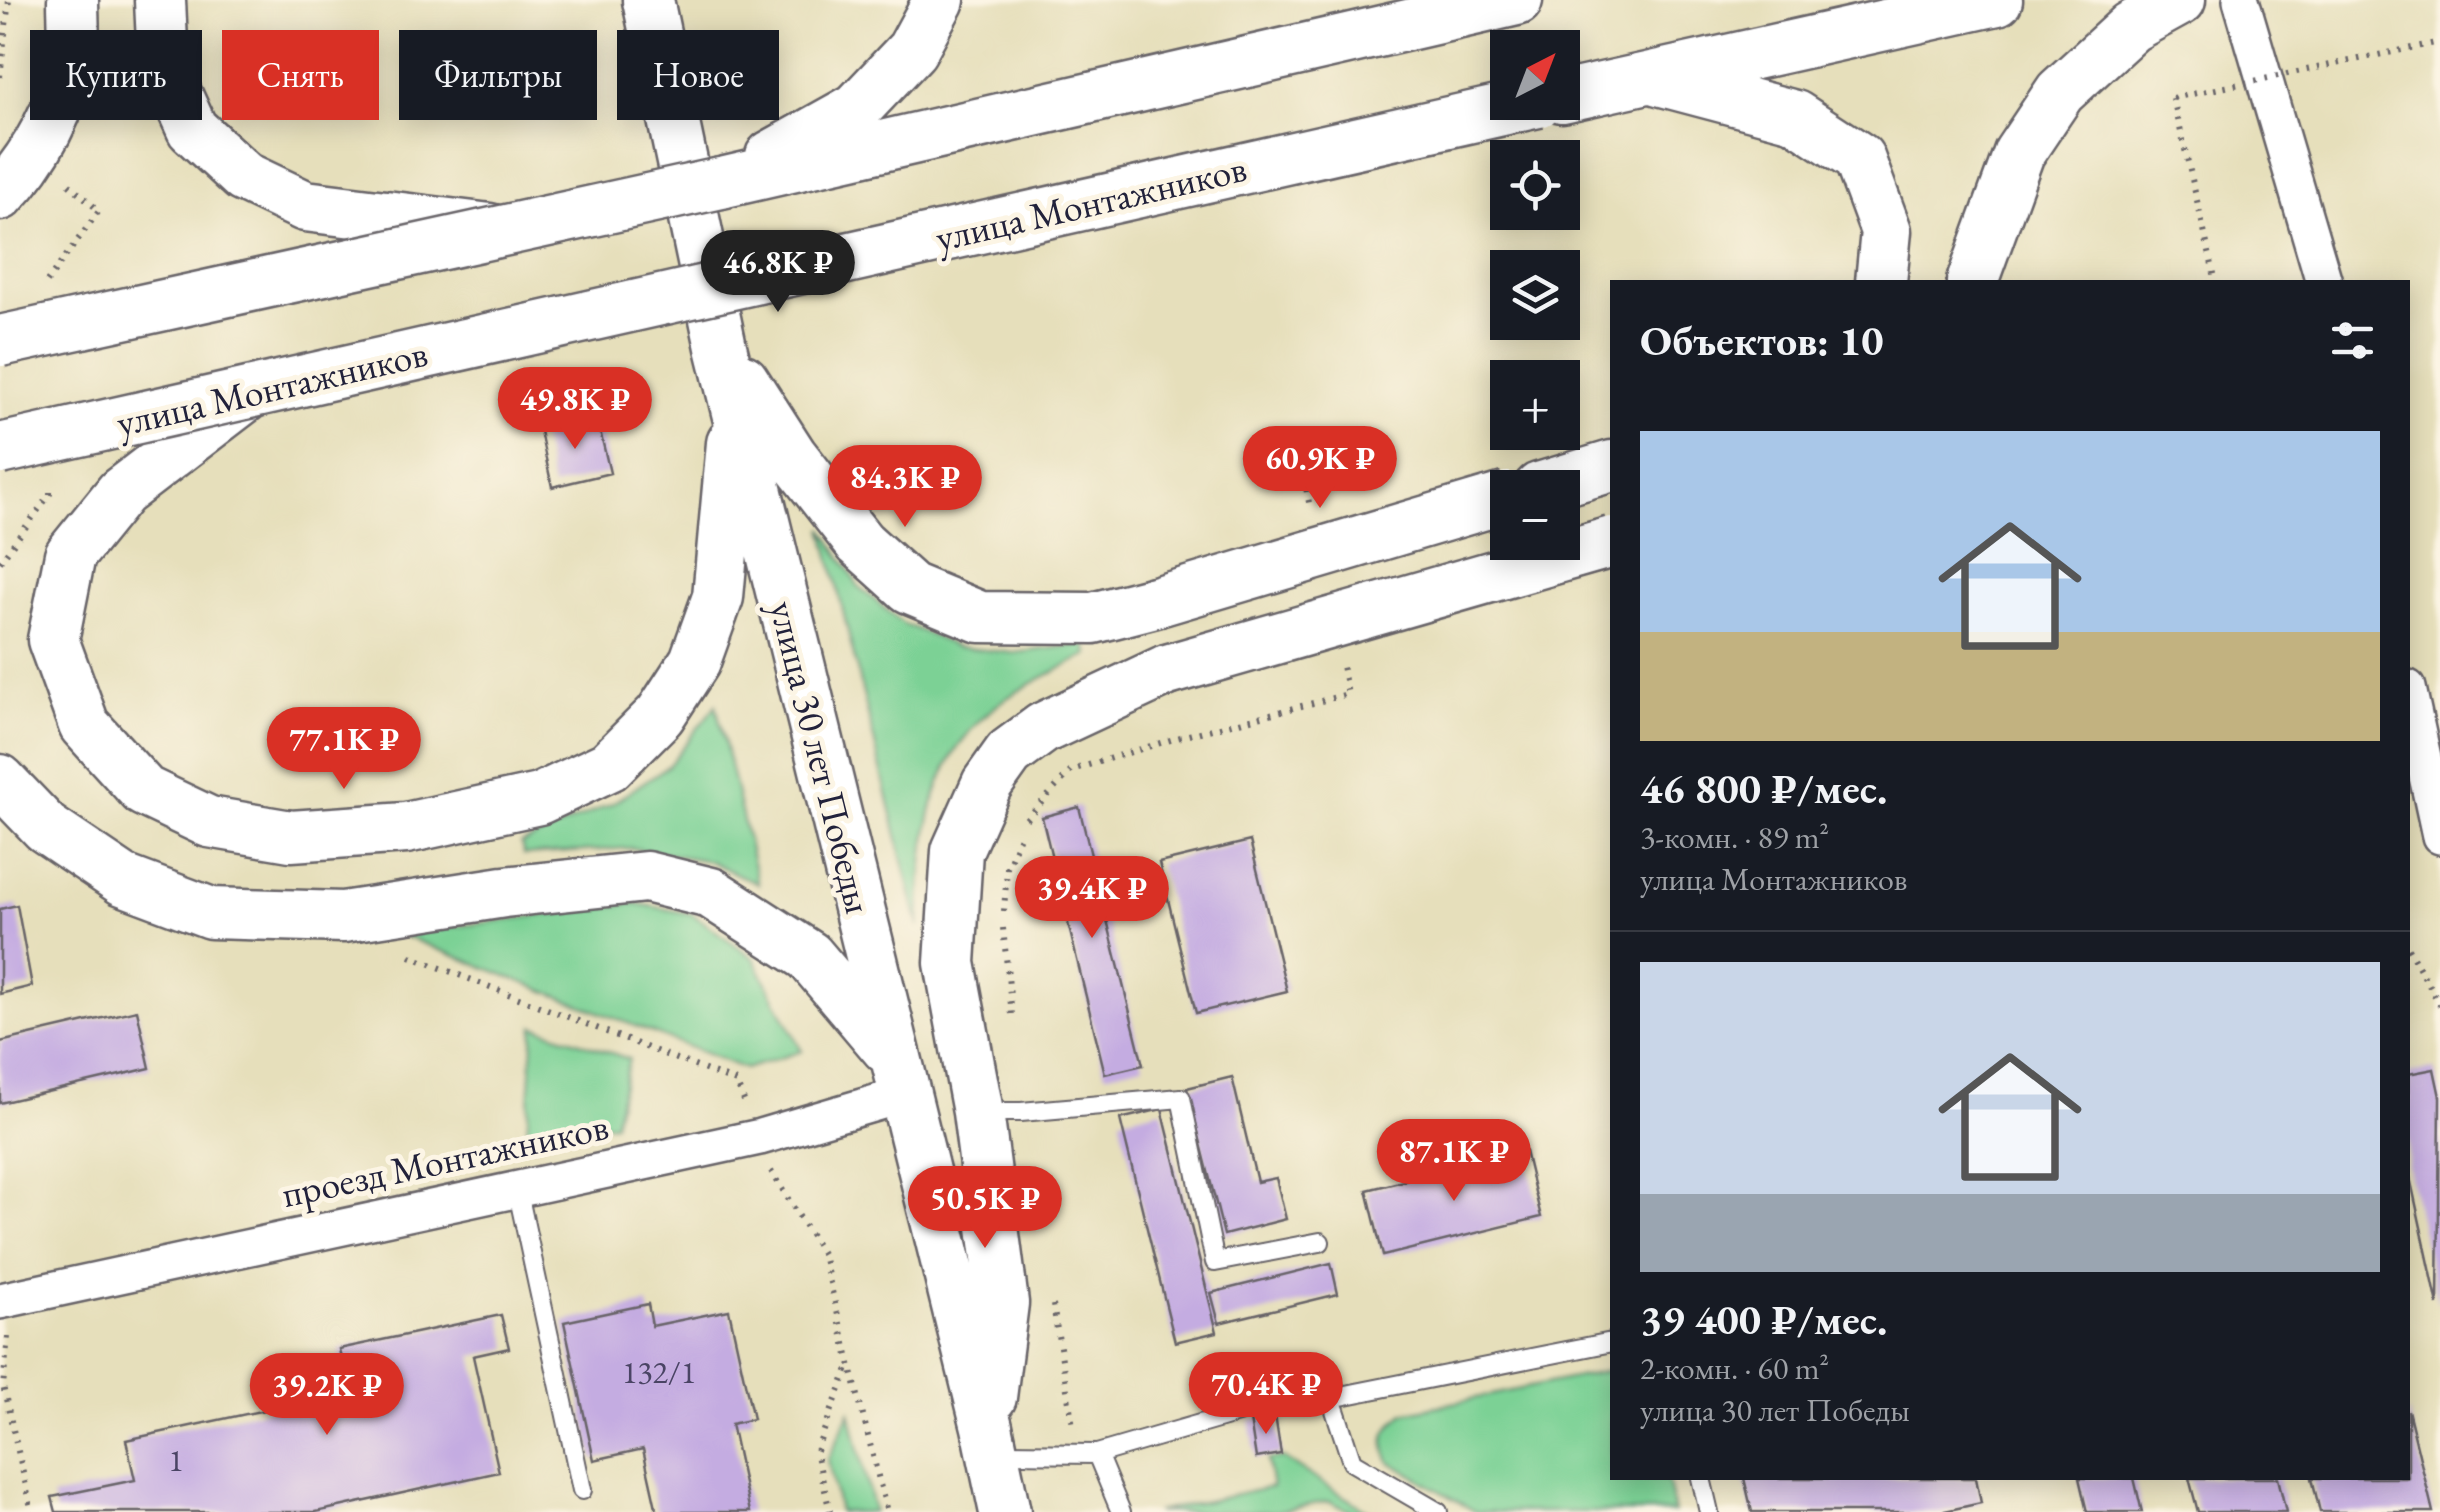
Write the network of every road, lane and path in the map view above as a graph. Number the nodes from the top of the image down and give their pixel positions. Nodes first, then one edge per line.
1 (9, 0) edge
2 (73, 0) edge
3 (160, 0) edge
4 (648, 0) edge
5 (939, 0) edge
6 (1517, 0) edge
7 (1997, 0) edge
8 (2180, 0) edge
9 (2241, 0) edge
10 (2440, 42) edge
11 (0, 77) edge
12 (1650, 77) junction
13 (1580, 93) edge
14 (1490, 113) edge
15 (721, 184) junction
16 (0, 195) edge
17 (502, 230) junction
18 (1881, 280) edge
19 (1973, 280) edge
20 (2216, 280) edge
21 (2323, 280) edge
22 (0, 341) edge
23 (721, 346) junction
24 (248, 394) junction
25 (736, 404) junction
26 (0, 449) edge
27 (1610, 467) edge
28 (1302, 469) dead end
29 (1580, 476) edge
30 (1490, 502) edge
31 (1314, 525) dead end
32 (1610, 543) edge
33 (1340, 656) dead end
34 (2410, 697) edge
35 (0, 780) edge
36 (2439, 828) edge
37 (2410, 952) edge
38 (408, 955) dead end
39 (2440, 1005) edge
40 (1012, 1022) dead end
41 (900, 1076) junction
42 (978, 1112) junction
43 (760, 1137) junction
44 (517, 1188) junction
45 (1320, 1242) dead end
46 (42, 1291) junction
47 (0, 1301) edge
48 (1052, 1302) dead end
49 (1610, 1342) edge
50 (850, 1363) junction
51 (1331, 1398) junction
52 (989, 1440) junction
53 (1077, 1454) junction
54 (1097, 1454) junction
55 (1701, 1480) edge
56 (582, 1490) dead end
57 (32, 1512) edge
58 (830, 1512) edge
59 (887, 1512) edge
60 (1005, 1512) edge
61 (1121, 1512) edge
62 (1438, 1512) edge
63 (1709, 1512) edge

1 - 11 path
2 - 16 street
3 - 17 street
4 - 23 street, улица 30 лет Победы
5 - 15 street
6 - 15 street
7 - 12 street
8 - 19 street
9 - 21 street
10 - 20 path, bridge
12 - 13 street
12 - 18 street
14 - 24 street, улица Монтажников, bridge
15 - 17 street, bridge
17 - 22 street, bridge
23 - 25 street, улица 30 лет Победы
23 - 30 street, bridge
24 - 25 street
24 - 26 street, улица Монтажников, bridge
25 - 41 street, улица 30 лет Победы
27 - 29 street
28 - 31 path
32 - 42 street, bridge
33 - 40 path
34 - 36 street
35 - 41 street
37 - 39 path
38 - 43 path
41 - 43 street, проезд Монтажников
41 - 52 street, улица 30 лет Победы
42 - 45 lane
42 - 52 street
43 - 44 street, проезд Монтажников
43 - 50 path
44 - 46 street, проезд Монтажников
44 - 56 lane
46 - 47 street, проезд Монтажников
46 - 57 path
48 - 53 path
49 - 51 lane
50 - 58 path
50 - 59 path
51 - 54 lane
51 - 62 lane
52 - 53 lane
52 - 60 street, улица 30 лет Победы
53 - 54 lane
54 - 61 lane
55 - 63 lane

